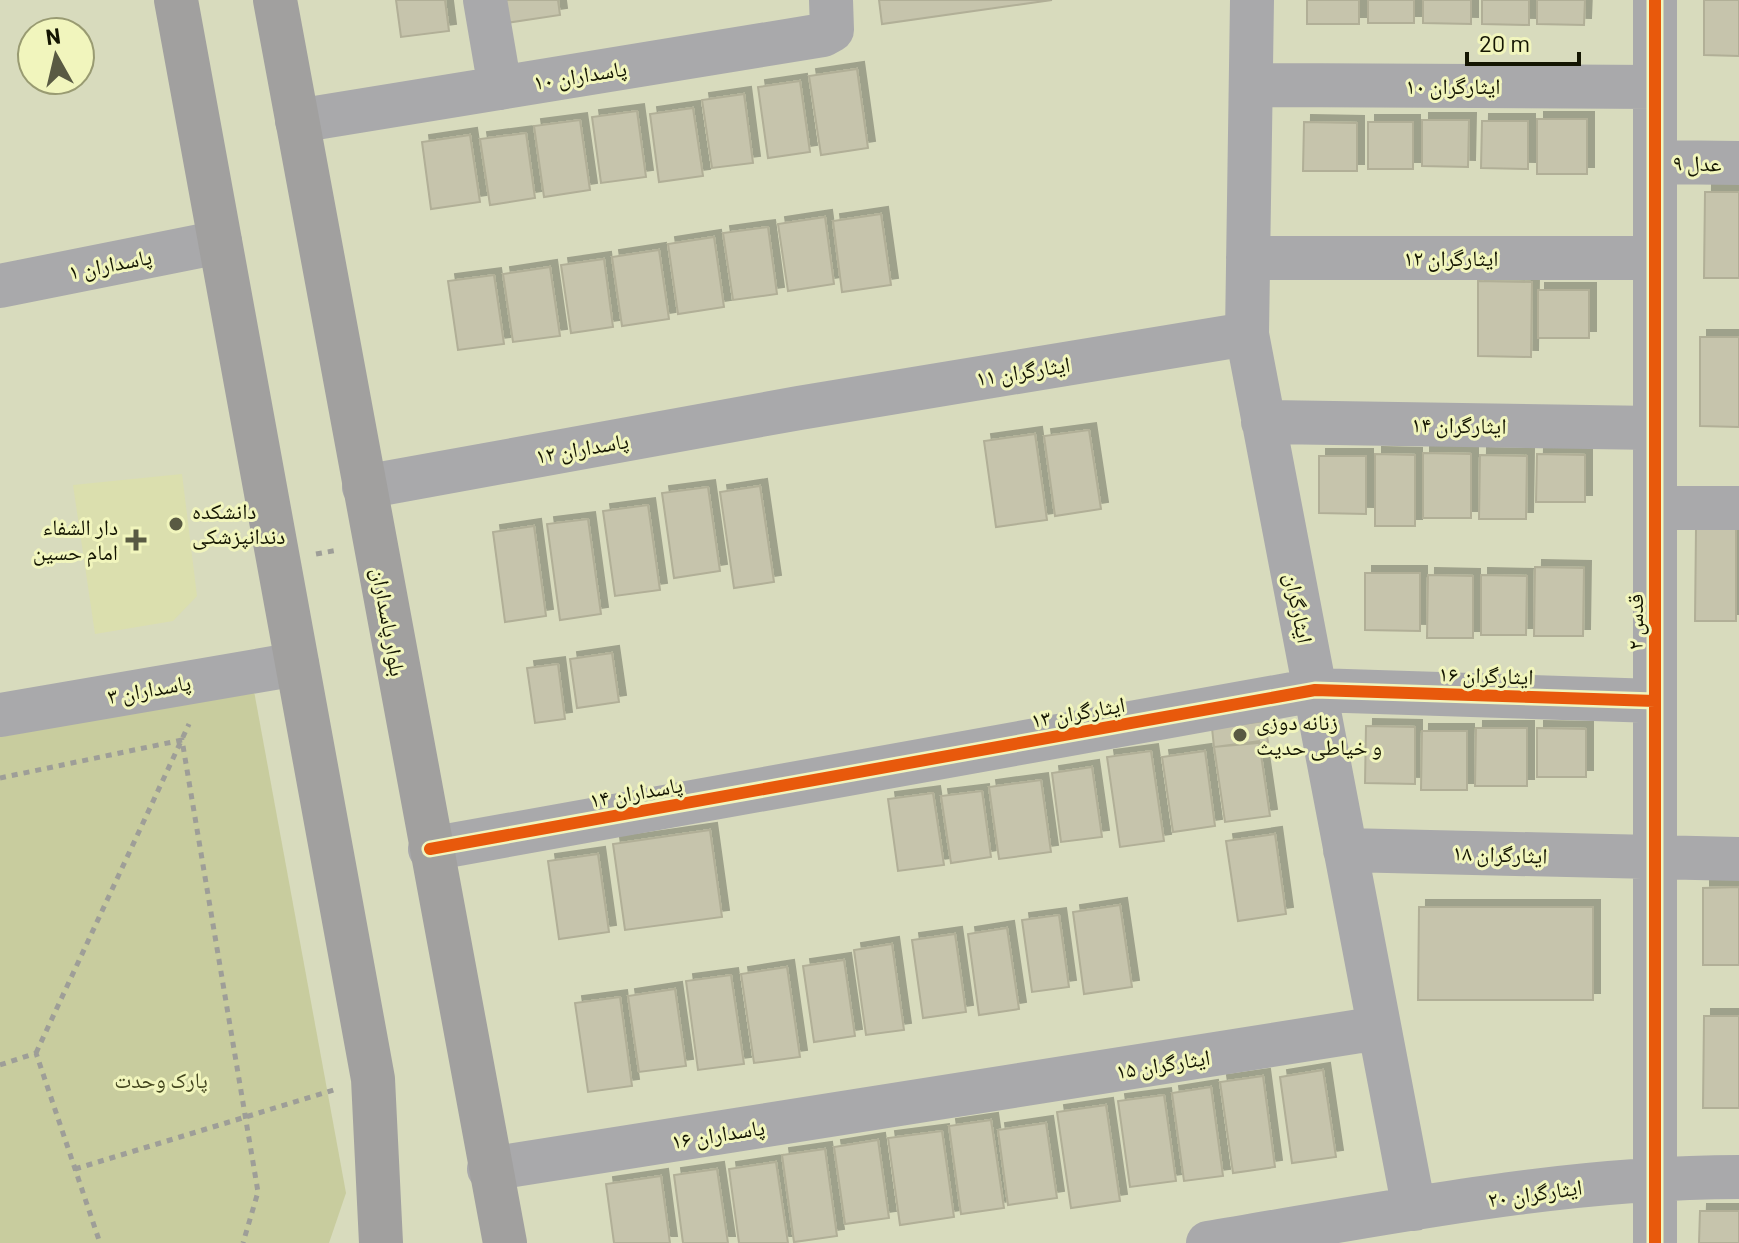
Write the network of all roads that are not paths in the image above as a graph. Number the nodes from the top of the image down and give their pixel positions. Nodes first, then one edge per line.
1 (176, 0) edge
2 (275, 0) edge
3 (485, 0) edge
4 (831, 0) edge
5 (1252, 0) edge
6 (1655, 0) edge
7 (1251, 85) junction
8 (1655, 87) junction
9 (500, 88) junction
10 (297, 121) junction
11 (1655, 162) junction
12 (1739, 163) edge
13 (220, 242) junction
14 (1248, 258) junction
15 (1655, 258) junction
16 (0, 286) edge
17 (1247, 334) junction
18 (799, 408) joint
19 (1263, 422) junction
20 (1655, 428) junction
21 (364, 487) junction
22 (1655, 508) junction
23 (1739, 508) edge
24 (297, 664) junction
25 (1315, 690) junction
26 (1655, 701) junction
27 (0, 715) edge
28 (849, 774) joint
29 (430, 849) junction
30 (1345, 850) junction
31 (1655, 859) junction
32 (1739, 859) edge
33 (1379, 1028) junction
34 (947, 1099) joint
35 (1655, 1177) junction
36 (1739, 1177) edge
37 (491, 1179) junction
38 (1414, 1209) junction
39 (387, 1231) edge
40 (476, 1243) edge
41 (505, 1243) edge
42 (1208, 1243) edge
43 (1655, 1243) edge

1 - 13 main road
2 - 10 main road, بلوار پاسداران
3 - 9 street
4 - 9 street, پاسداران ۱۰
5 - 7 street, ایثارگران
6 - 8 street, قدس ۲
7 - 8 street, ایثارگران ۱۰
7 - 14 street, ایثارگران
8 - 11 street, قدس ۲
9 - 10 street, پاسداران ۱۰
10 - 21 main road, بلوار پاسداران
11 - 12 street, عدل ۹
11 - 15 street, قدس ۲
13 - 16 street, پاسداران ۱
13 - 24 main road
14 - 15 street, ایثارگران ۱۲
14 - 17 street, ایثارگران
15 - 20 street, قدس ۲
17 - 18 street, ایثارگران ۱۱
17 - 19 street, ایثارگران
18 - 21 street, پاسداران ۱۲
19 - 20 street, ایثارگران ۱۴
19 - 25 street, ایثارگران
20 - 22 street, قدس ۲
21 - 29 main road, بلوار پاسداران
22 - 23 street
22 - 26 street, قدس ۲
24 - 27 street, پاسداران ۳
24 - 39 main road
25 - 26 street, ایثارگران ۱۶
25 - 28 street, ایثارگران ۱۳
25 - 30 street, ایثارگران
26 - 31 street, قدس ۲
28 - 29 street, پاسداران ۱۴
29 - 37 main road, بلوار پاسداران
30 - 31 street, ایثارگران ۱۸
30 - 33 street, ایثارگران
31 - 32 street, ایثارگران ۱۸
31 - 35 street, قدس ۲
33 - 34 street, ایثارگران ۱۵
33 - 38 street, ایثارگران
34 - 37 street, پاسداران ۱۶
35 - 36 street, ایثارگران ۲۰
35 - 38 street, ایثارگران ۲۰
35 - 43 street, قدس ۲
37 - 40 main road
37 - 41 main road, بلوار پاسداران
38 - 42 street, ایثارگران ۲۰

